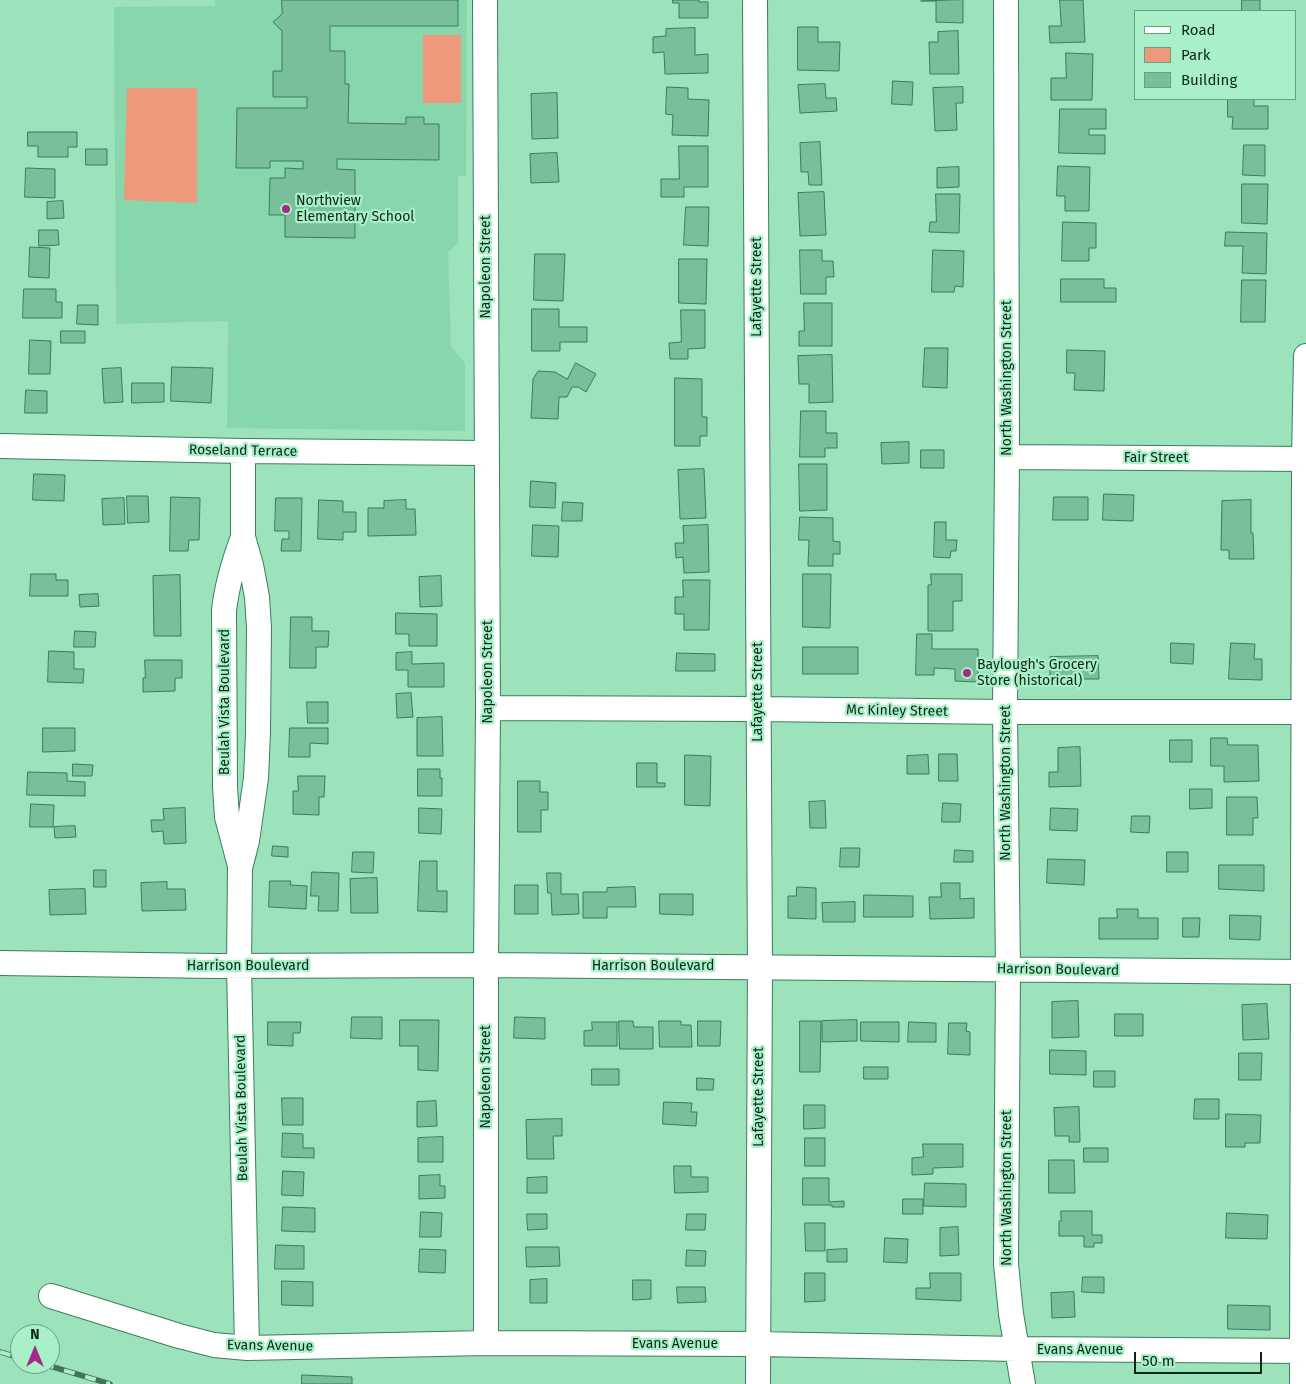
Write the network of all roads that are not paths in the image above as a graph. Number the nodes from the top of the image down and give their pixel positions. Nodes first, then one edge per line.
1 (485, 0) edge
2 (755, 0) edge
3 (1006, 0) edge
4 (1306, 356) edge
5 (0, 446) edge
6 (243, 451) junction
7 (486, 453) junction
8 (1007, 457) junction
9 (1305, 459) edge
10 (243, 537) junction
11 (488, 708) junction
12 (758, 709) junction
13 (1005, 712) junction
14 (1305, 712) edge
15 (240, 868) junction
16 (0, 963) edge
17 (486, 965) junction
18 (240, 966) junction
19 (760, 967) junction
20 (1008, 969) junction
21 (1304, 972) edge
22 (51, 1296) dead end
23 (486, 1343) junction
24 (758, 1344) junction
25 (247, 1348) junction
26 (1017, 1349) junction
27 (1304, 1350) edge
28 (758, 1384) edge
29 (1023, 1384) edge
30 (1302, 1384) edge

1 - 7 street, Napoleon Street
2 - 12 street, Lafayette Street
3 - 8 street, North Washington Street
4 - 9 street
5 - 6 street, Roseland Terrace
6 - 7 street, Roseland Terrace
6 - 10 street, Beulah Vista Boulevard
7 - 11 street, Napoleon Street
8 - 9 street, Fair Street
8 - 13 street, North Washington Street
9 - 14 street
10 - 15 street, Beulah Vista Boulevard
10 - 15 street, Beulah Vista Boulevard
11 - 12 street, Mc Kinley Street
11 - 17 street, Napoleon Street
12 - 13 street, Mc Kinley Street
12 - 19 street, Lafayette Street
13 - 14 street, Mc Kinley Street
13 - 20 street, North Washington Street
14 - 21 street
15 - 18 street, Beulah Vista Boulevard
16 - 18 street, Harrison Boulevard
17 - 18 street, Harrison Boulevard
17 - 19 street, Harrison Boulevard
17 - 23 street, Napoleon Street
18 - 25 street, Beulah Vista Boulevard
19 - 20 street, Harrison Boulevard
19 - 24 street, Lafayette Street
20 - 21 street, Harrison Boulevard
20 - 26 street, North Washington Street
21 - 27 street
22 - 25 street, Evans Avenue
23 - 24 street, Evans Avenue
23 - 25 street, Evans Avenue
24 - 26 street, Evans Avenue
24 - 28 street, Lafayette Street
26 - 27 street, Evans Avenue
26 - 29 street, North Washington Street
27 - 30 street

